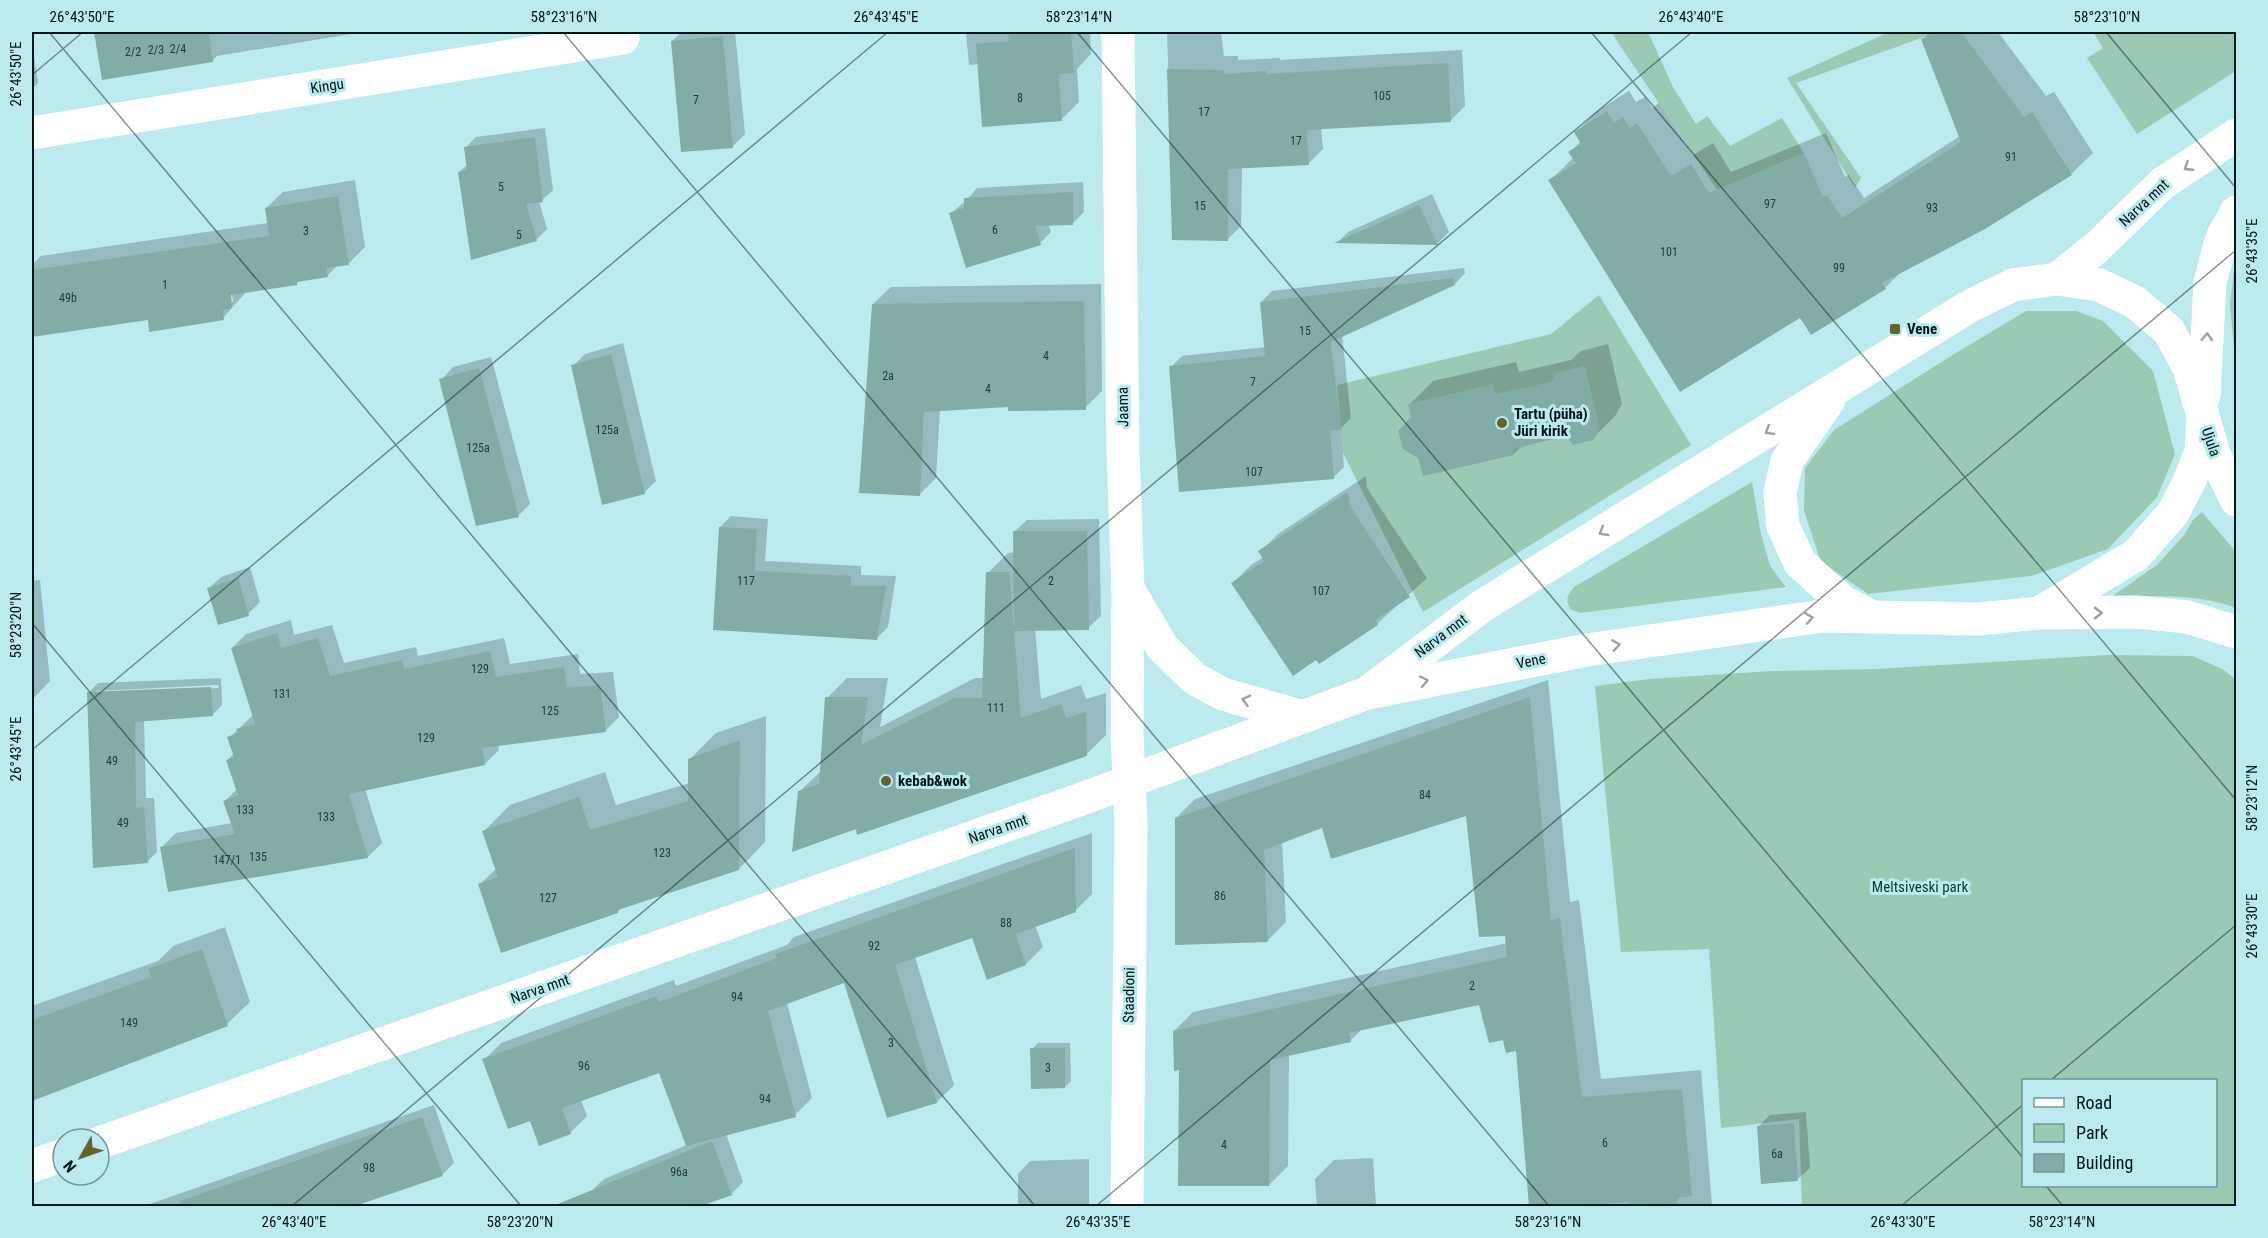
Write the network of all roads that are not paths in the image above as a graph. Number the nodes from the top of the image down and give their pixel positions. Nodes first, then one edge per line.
1 (1118, 32) edge
2 (623, 38) dead end
3 (32, 134) edge
4 (2236, 135) edge
5 (2236, 212) edge
6 (2057, 279) junction
7 (1837, 390) junction
8 (2203, 416) junction
9 (2236, 500) edge
10 (1128, 589) junction
11 (2039, 613) junction
12 (1874, 618) junction
13 (2233, 633) edge
14 (1367, 693) junction
15 (1302, 717) junction
16 (1128, 783) junction
17 (111, 1139) edge
18 (51, 1159) edge
19 (32, 1166) edge
20 (1127, 1206) edge

1 - 10 main road, Jaama
2 - 3 main road, Kingu
4 -> 6 main road, Narva mnt
8 -> 5 main road
6 - 7 main road, Narva mnt
6 - 8 main road, Ujula
7 - 12 main road
7 -> 14 main road, Narva mnt
8 - 9 main road, Ujula
8 - 11 main road
15 -> 10 main road
10 - 16 main road, Jaama
11 - 12 main road, Vene
11 -> 13 main road
14 -> 12 main road, Vene
14 - 15 main road, Narva mnt
15 - 16 main road, Narva mnt
16 - 17 main road, Narva mnt
16 - 20 main road, Staadioni
18 - 19 main road

